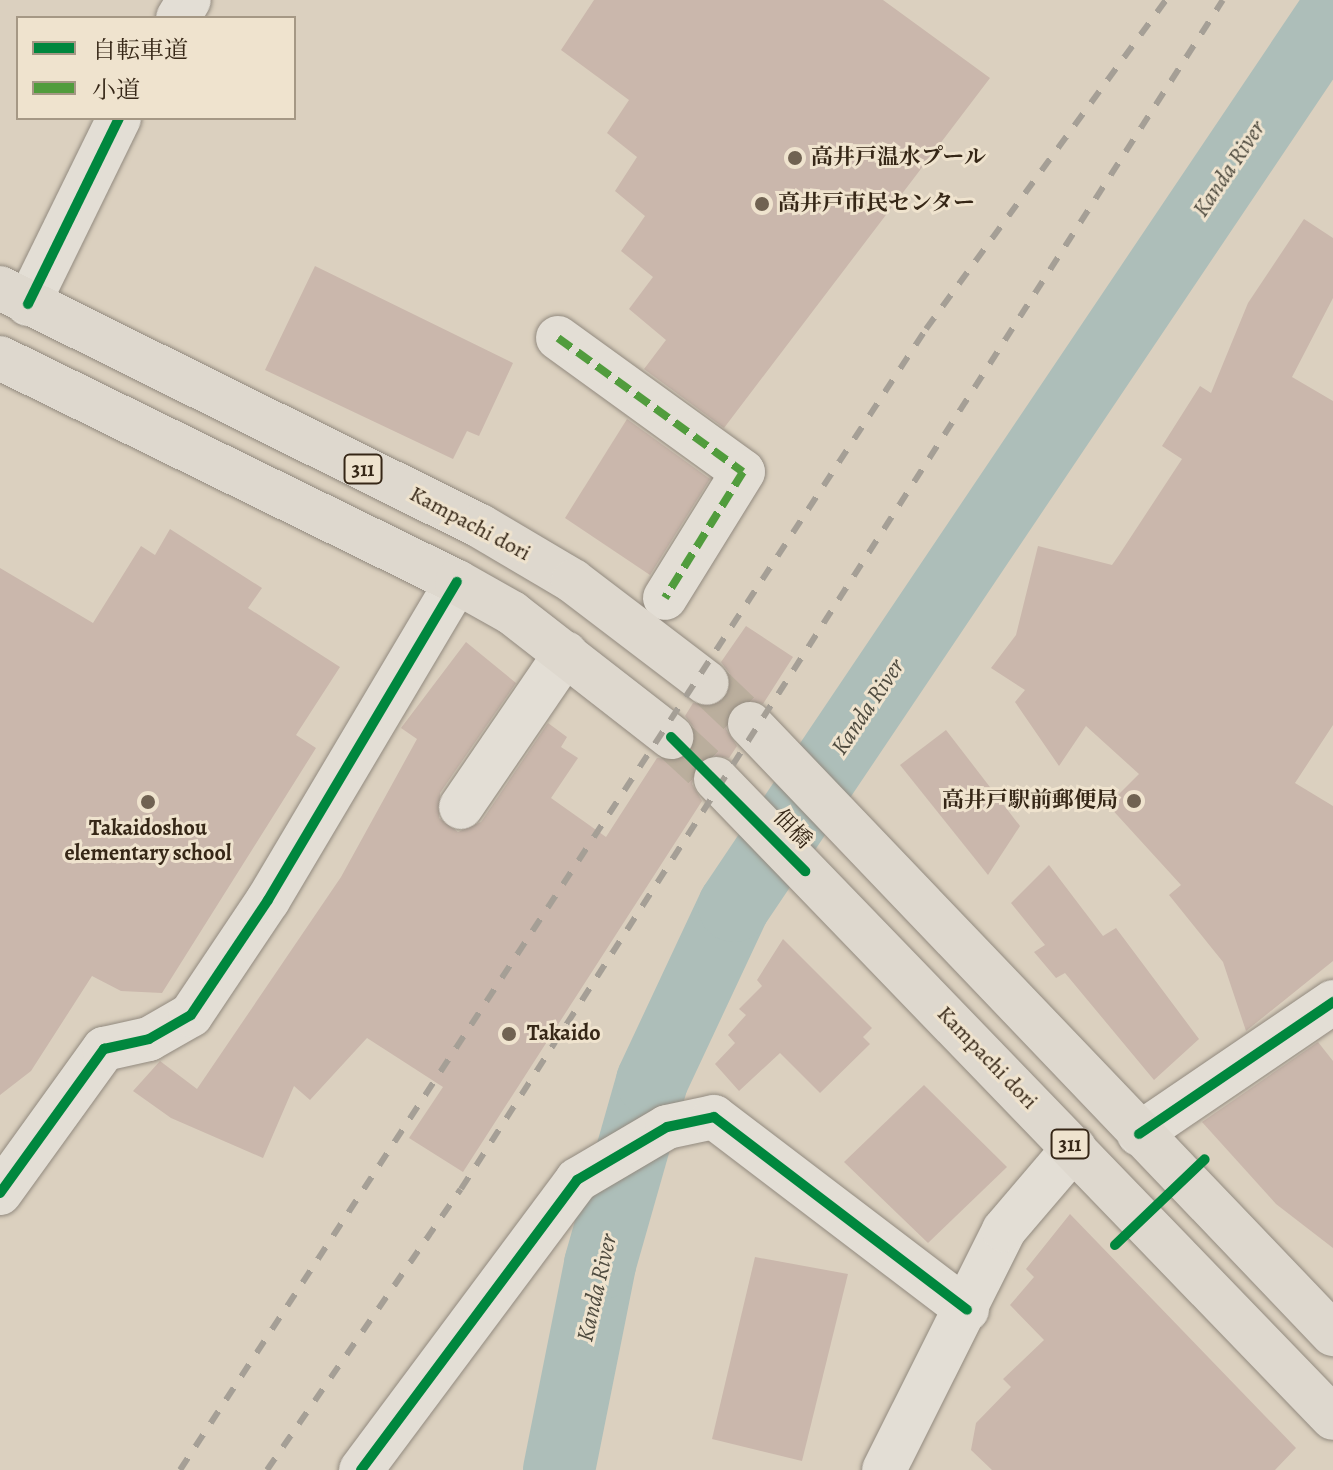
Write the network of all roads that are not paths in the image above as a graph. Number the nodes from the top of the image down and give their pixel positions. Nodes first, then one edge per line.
1 (118, 120) edge
2 (14, 296) edge
3 (558, 338) dead end
4 (0, 358) edge
5 (457, 582) junction
6 (665, 598) dead end
7 (566, 653) junction
8 (707, 683) tunnel mouth
9 (750, 724) tunnel mouth
10 (671, 737) tunnel mouth
11 (716, 779) tunnel mouth
12 (461, 807) dead end
13 (805, 871) joint
14 (1333, 1002) edge
15 (1139, 1134) junction
16 (1074, 1148) junction
17 (0, 1193) edge
18 (967, 1310) junction
19 (1333, 1334) edge
20 (1333, 1418) edge
21 (361, 1470) edge
22 (884, 1470) edge

1 - 2 street
2 - 8 main road, Kampachi dori / 311
3 - 6 street
4 - 5 main road
5 - 7 main road
5 - 17 street
7 - 10 main road
7 - 12 street
9 - 15 main road, 佃橋 / 311
11 - 13 main road, 佃橋 / 311
13 - 16 main road, Kampachi dori / 311
14 - 15 street
15 - 19 main road, 311
16 - 18 street
16 - 20 main road, Kampachi dori / 311
18 - 21 street
18 - 22 street

